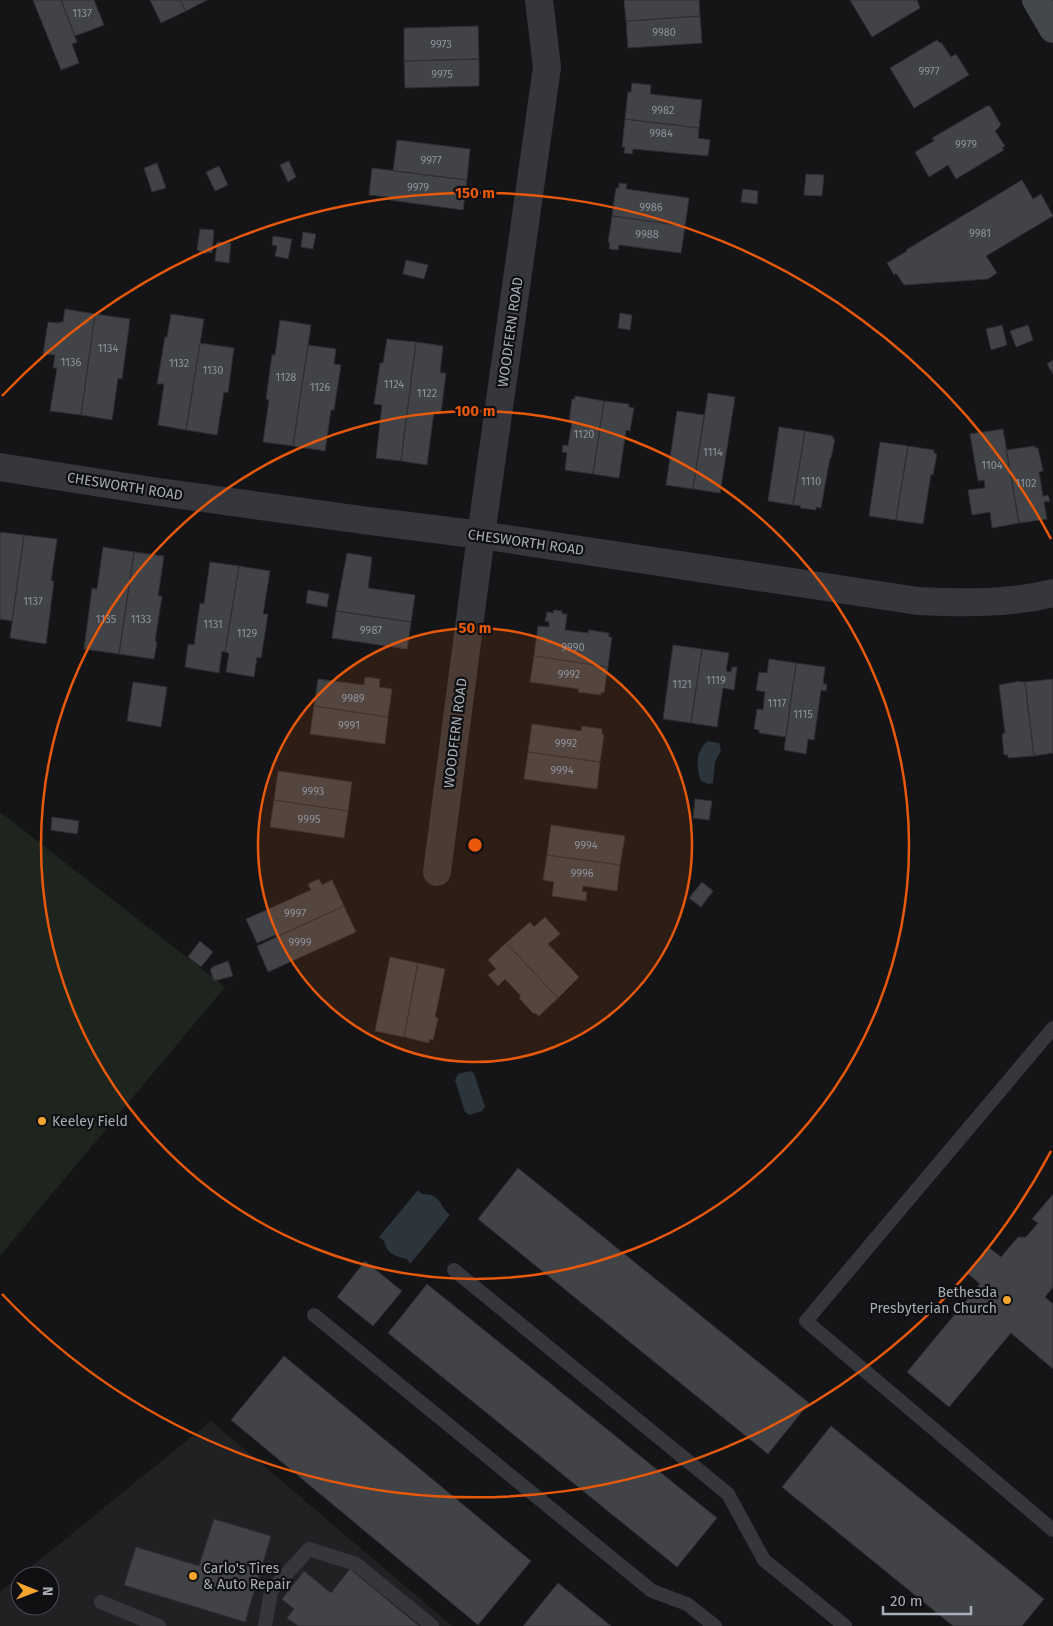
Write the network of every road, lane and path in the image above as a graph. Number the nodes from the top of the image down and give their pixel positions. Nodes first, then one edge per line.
1 (539, 0) edge
2 (1036, 0) edge
3 (1053, 29) edge
4 (0, 467) edge
5 (481, 535) junction
6 (1053, 593) edge
7 (437, 872) dead end
8 (1053, 1028) edge
9 (454, 1270) dead end
10 (314, 1315) dead end
11 (1053, 1530) edge
12 (101, 1602) dead end
13 (160, 1626) edge
14 (265, 1626) edge
15 (432, 1626) edge
16 (715, 1626) edge
17 (845, 1626) edge

1 - 5 street, WOODFERN ROAD
2 - 3 main road
4 - 5 street, CHESWORTH ROAD
5 - 6 street, CHESWORTH ROAD
5 - 7 street, WOODFERN ROAD
8 - 11 lane
9 - 17 lane
10 - 16 lane
12 - 13 lane
14 - 15 lane

